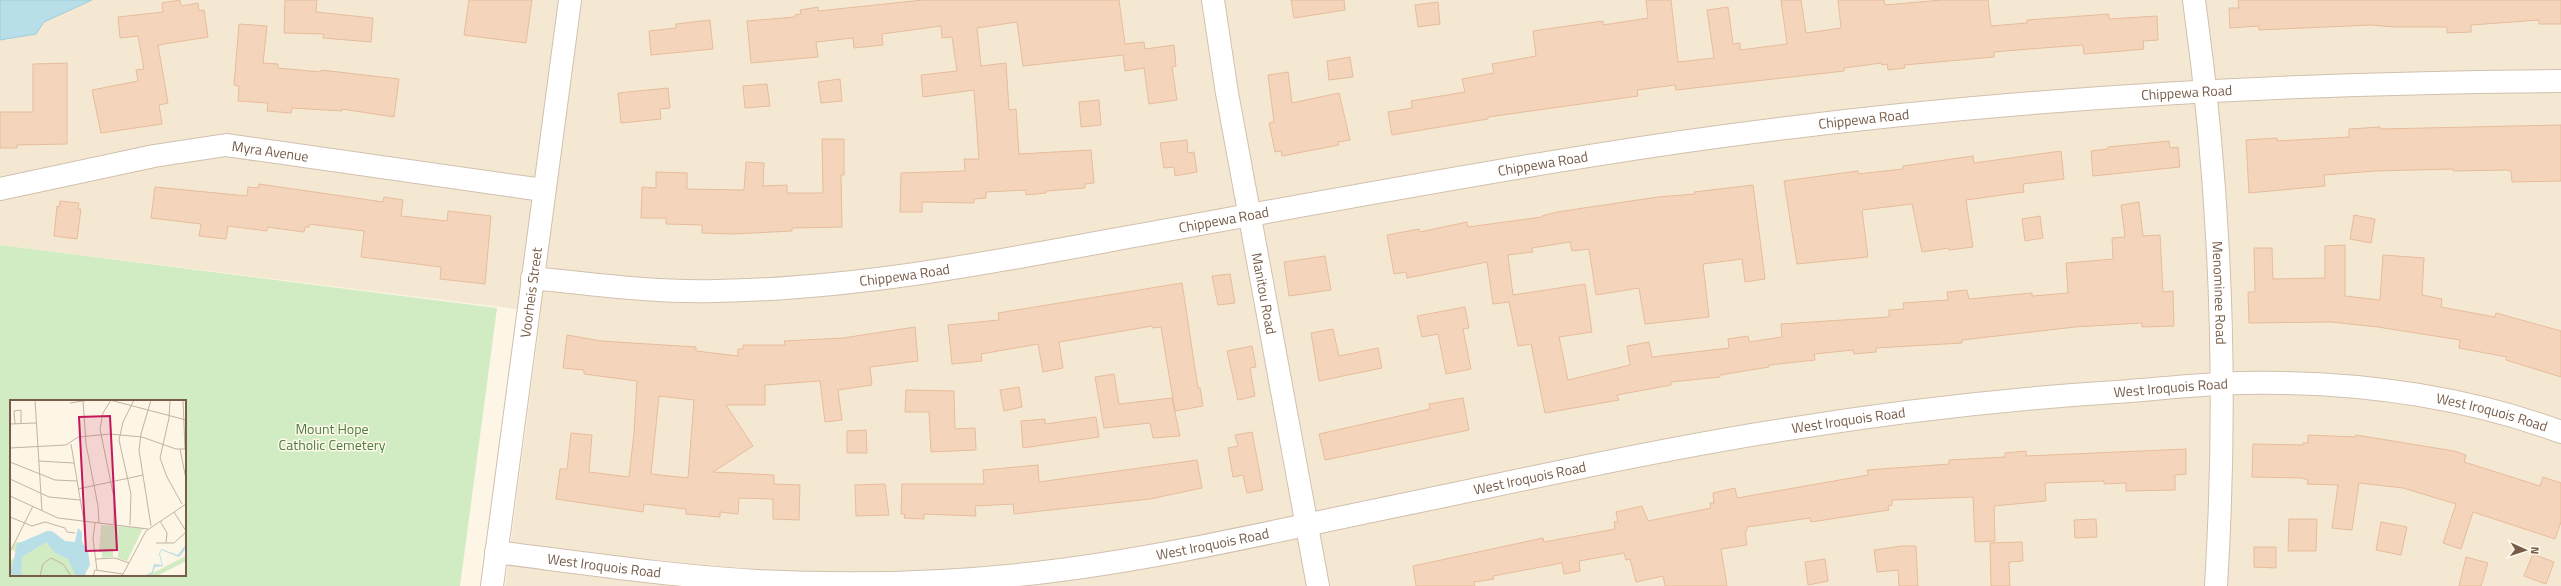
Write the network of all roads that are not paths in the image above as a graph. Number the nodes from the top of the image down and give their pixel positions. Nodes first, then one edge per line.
1 (570, 0) edge
2 (1214, 0) edge
3 (2194, 0) edge
4 (2561, 81) edge
5 (2206, 91) junction
6 (0, 188) edge
7 (544, 190) junction
8 (1250, 216) junction
9 (532, 278) junction
10 (2221, 385) junction
11 (2561, 432) edge
12 (1308, 524) junction
13 (496, 552) junction
14 (492, 586) edge
15 (1318, 586) edge
16 (2216, 586) edge

1 - 7 street, Voorheis Street
2 - 8 street, Manitou Road
3 - 5 street, Menominee Road
4 - 5 street, Chippewa Road
5 - 8 street, Chippewa Road
5 - 10 street, Menominee Road
6 - 7 street, Myra Avenue
7 - 9 street, Voorheis Street
8 - 9 street, Chippewa Road
8 - 12 street, Manitou Road
9 - 13 street, Voorheis Street
10 - 11 street, West Iroquois Road
10 - 12 street, West Iroquois Road
10 - 16 street, Menominee Road
12 - 13 street, West Iroquois Road
12 - 15 street, Manitou Road
13 - 14 street, Voorheis Street

